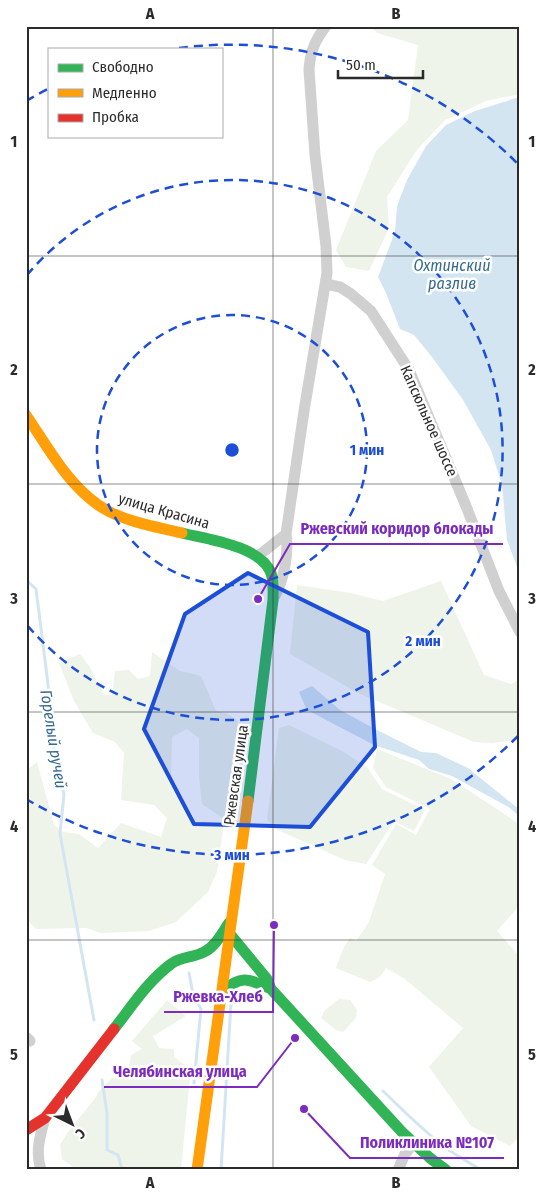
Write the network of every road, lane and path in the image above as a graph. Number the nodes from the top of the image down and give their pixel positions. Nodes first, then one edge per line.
1 (326, 26) edge
2 (326, 284) junction
3 (26, 415) edge
4 (286, 534) junction
5 (258, 556) junction
6 (273, 600) junction
7 (520, 632) edge
8 (230, 921) junction
9 (229, 933) junction
10 (271, 989) junction
11 (222, 992) junction
12 (45, 1118) junction
13 (26, 1130) edge
14 (413, 1144) junction
15 (41, 1170) edge
16 (197, 1170) edge
17 (398, 1170) edge
18 (446, 1170) edge

1 - 2 street
2 - 4 street, Ржевская улица
2 - 7 street, Капсюльное шоссе
3 - 5 main road, улица Красина
4 - 5 street
4 - 6 street, Ржевская улица
5 - 6 main road
6 - 8 main road, Ржевская улица
8 - 9 main road, Ржевская улица
8 - 12 main road
9 - 10 main road
9 - 11 main road, Ржевская улица
10 - 11 main road
10 - 14 main road
11 - 16 main road, Ржевская улица
12 - 13 main road
12 - 15 street
14 - 17 street
14 - 18 main road

